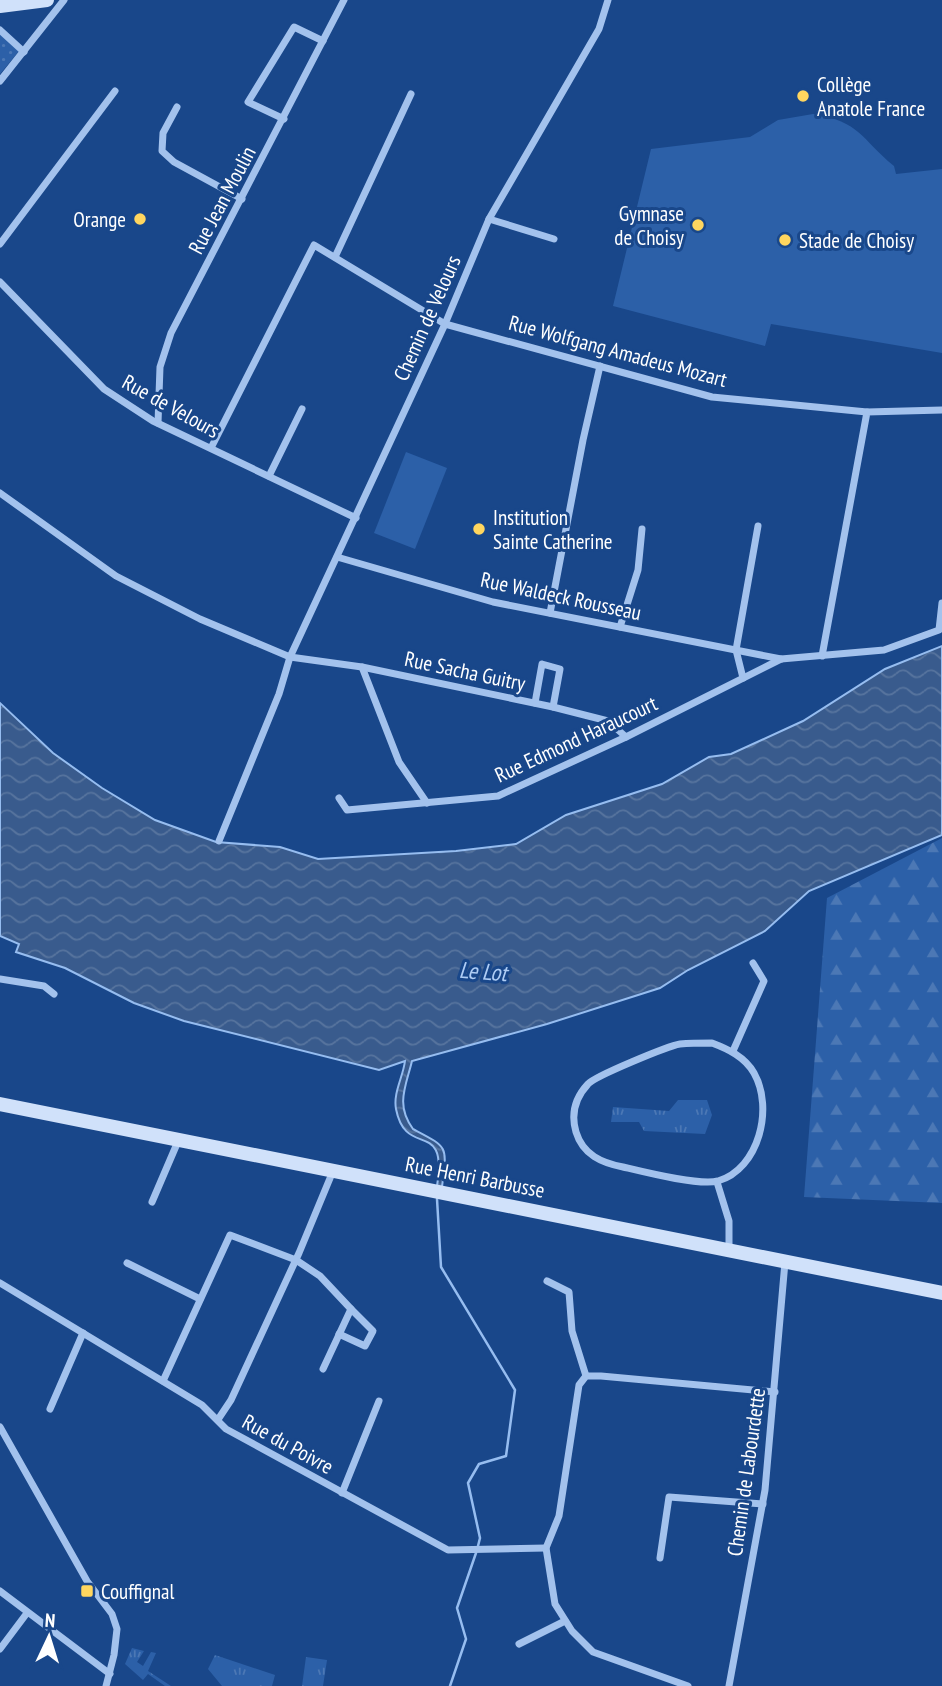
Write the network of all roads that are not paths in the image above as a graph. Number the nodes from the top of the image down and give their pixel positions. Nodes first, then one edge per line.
1 (47, 0) edge
2 (64, 0) edge
3 (344, 0) edge
4 (607, 3) edge
5 (0, 6) edge
6 (0, 30) edge
7 (323, 41) junction
8 (24, 52) junction
9 (0, 81) edge
10 (115, 91) dead end
11 (411, 94) dead end
12 (177, 107) dead end
13 (284, 119) junction
14 (242, 199) junction
15 (489, 219) junction
16 (554, 239) dead end
17 (0, 243) edge
18 (335, 257) junction
19 (0, 282) edge
20 (445, 324) junction
21 (600, 366) junction
22 (302, 409) dead end
23 (942, 410) edge
24 (867, 412) junction
25 (158, 423) junction
26 (211, 448) junction
27 (269, 476) junction
28 (0, 493) edge
29 (356, 518) junction
30 (758, 526) dead end
31 (642, 529) dead end
32 (337, 557) junction
33 (942, 603) edge
34 (550, 613) junction
35 (620, 627) junction
36 (736, 650) junction
37 (822, 656) junction
38 (290, 657) junction
39 (781, 659) junction
40 (362, 667) junction
41 (743, 678) junction
42 (534, 703) junction
43 (554, 707) junction
44 (626, 737) junction
45 (339, 798) dead end
46 (426, 803) junction
47 (219, 841) dead end
48 (753, 963) dead end
49 (0, 979) edge
50 (54, 993) dead end
51 (733, 1051) junction
52 (0, 1104) edge
53 (179, 1139) junction
54 (333, 1170) junction
55 (717, 1182) junction
56 (152, 1202) dead end
57 (729, 1249) junction
58 (296, 1260) junction
59 (785, 1262) junction
60 (127, 1263) dead end
61 (547, 1282) dead end
62 (0, 1283) edge
63 (942, 1293) edge
64 (200, 1299) junction
65 (351, 1309) junction
66 (83, 1333) junction
67 (339, 1334) junction
68 (323, 1369) dead end
69 (586, 1376) junction
70 (163, 1381) junction
71 (775, 1392) junction
72 (379, 1401) dead end
73 (50, 1409) dead end
74 (219, 1418) junction
75 (0, 1427) edge
76 (342, 1493) junction
77 (763, 1504) junction
78 (546, 1548) junction
79 (660, 1558) dead end
80 (0, 1591) edge
81 (27, 1613) junction
82 (565, 1620) junction
83 (519, 1644) dead end
84 (0, 1649) edge
85 (110, 1674) junction
86 (106, 1686) edge
87 (688, 1686) edge
88 (729, 1686) edge

1 - 5 main road
2 - 8 street
3 - 7 street, Rue Jean Moulin
4 - 15 street, Chemin de Velours
6 - 8 street
7 - 13 street, Rue Jean Moulin
7 - 13 street
8 - 9 street
10 - 17 street
11 - 18 street
12 - 14 street
13 - 14 street, Rue Jean Moulin
14 - 25 street, Rue Jean Moulin
15 - 16 street
15 - 20 street, Chemin de Velours
18 - 20 street, Rue Wolfgang Amadeus Mozart
18 - 26 street, Rue Wolfgang Amadeus Mozart
19 - 25 street, Rue de Velours
20 - 21 street, Rue Wolfgang Amadeus Mozart
20 - 29 street, Chemin de Velours
21 - 24 street, Rue Wolfgang Amadeus Mozart
21 - 34 street
22 - 27 street
23 - 24 street, Rue Wolfgang Amadeus Mozart
24 - 37 street
25 - 26 street, Rue de Velours
26 - 27 street, Rue de Velours
27 - 29 street, Rue de Velours
28 - 38 street, Rue Sacha Guitry
29 - 32 street, Chemin de Velours
30 - 36 street
31 - 35 street
32 - 34 street, Rue Waldeck Rousseau
32 - 38 street, Chemin de Velours
33 - 37 street, Rue Edmond Haraucourt
34 - 35 street, Rue Waldeck Rousseau
35 - 36 street, Rue Waldeck Rousseau
36 - 39 street, Rue Waldeck Rousseau
36 - 41 street
37 - 39 street, Rue Edmond Haraucourt
38 - 40 street, Rue Sacha Guitry
38 - 47 street, Chemin de Velours
39 - 41 street, Rue Edmond Haraucourt
40 - 42 street, Rue Sacha Guitry
40 - 46 street
41 - 44 street, Rue Edmond Haraucourt
42 - 43 street, Rue Sacha Guitry
42 - 43 street
43 - 44 street, Rue Sacha Guitry
44 - 46 street, Rue Edmond Haraucourt
45 - 46 street, Rue Edmond Haraucourt
48 - 51 street
49 - 50 street
51 - 55 street
51 - 55 street
52 - 53 main road, Rue Henri Barbusse
53 - 54 main road, Rue Henri Barbusse
53 - 56 street
54 - 57 main road, Rue Henri Barbusse
54 - 58 street
55 - 57 street
57 - 59 main road, Rue Henri Barbusse
58 - 64 street
58 - 65 street
58 - 74 street
59 - 63 main road, Rue Henri Barbusse
59 - 71 street, Chemin de Labourdette
60 - 64 street
61 - 69 street
62 - 66 street, Rue du Poivre
64 - 70 street
65 - 67 street
65 - 67 street
66 - 70 street, Rue du Poivre
66 - 73 street
67 - 68 street
69 - 71 street
69 - 78 street
70 - 74 street, Rue du Poivre
71 - 77 street, Chemin de Labourdette
72 - 76 street
74 - 76 street, Rue du Poivre
75 - 85 street
76 - 78 street, Rue du Poivre
77 - 79 street
77 - 88 street, Chemin de Labourdette
78 - 82 street
80 - 81 street
81 - 84 street
81 - 85 street
82 - 83 street
82 - 87 street
85 - 86 street

